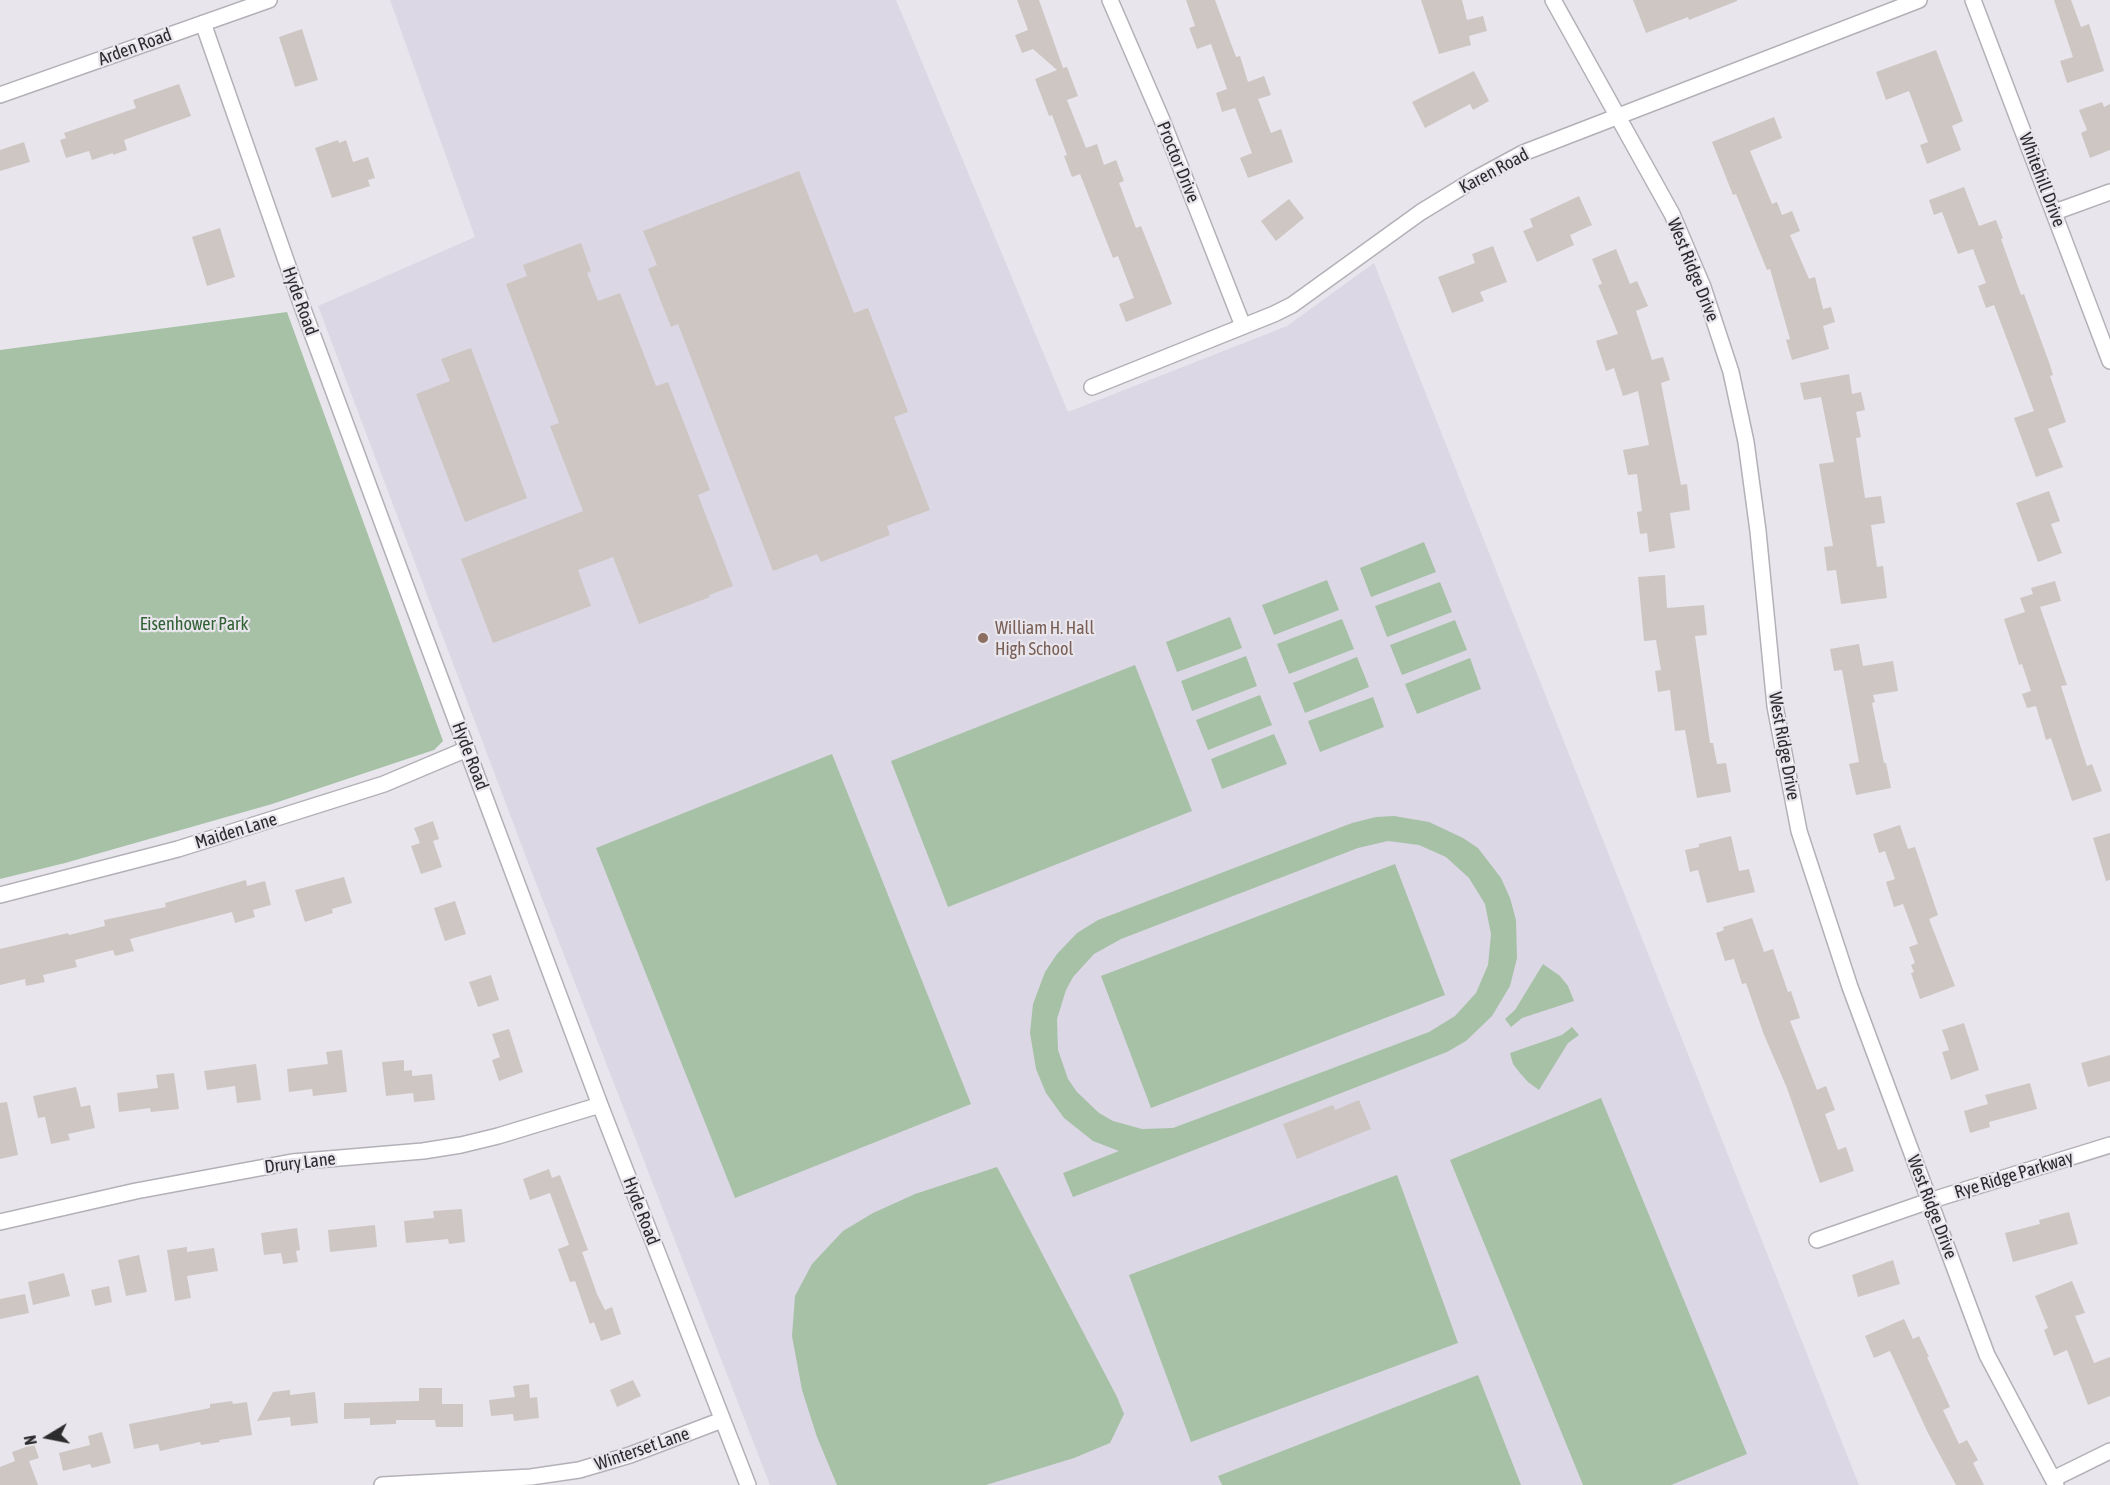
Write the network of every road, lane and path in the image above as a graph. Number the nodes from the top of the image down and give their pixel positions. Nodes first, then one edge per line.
1 (269, 0) edge
2 (1110, 0) edge
3 (1553, 0) edge
4 (1919, 0) edge
5 (1973, 0) edge
6 (203, 23) junction
7 (0, 96) edge
8 (1619, 115) junction
9 (2110, 192) edge
10 (2055, 212) junction
11 (1243, 326) junction
12 (2110, 361) edge
13 (1092, 387) dead end
14 (467, 749) junction
15 (0, 895) edge
16 (600, 1105) junction
17 (2110, 1145) edge
18 (1929, 1201) junction
19 (0, 1222) edge
20 (1817, 1240) dead end
21 (722, 1420) junction
22 (2110, 1451) edge
23 (2055, 1482) edge
24 (382, 1485) edge
25 (748, 1485) edge

1 - 6 street, Arden Road
2 - 11 street, Proctor Drive
3 - 8 street, West Ridge Drive
4 - 8 street, Karen Road
5 - 10 street, Whitehill Drive
6 - 7 street, Arden Road
6 - 14 street, Hyde Road
8 - 11 street, Karen Road
8 - 18 street, West Ridge Drive
9 - 10 street
10 - 12 street, Whitehill Drive
11 - 13 street, Karen Road
14 - 15 street, Maiden Lane
14 - 16 street, Hyde Road
16 - 19 street, Drury Lane
16 - 21 street, Hyde Road
17 - 18 street, Rye Ridge Parkway
18 - 20 street, Rye Ridge Parkway
18 - 23 street, West Ridge Drive
21 - 24 street, Winterset Lane
21 - 25 street, Hyde Road
22 - 23 street

